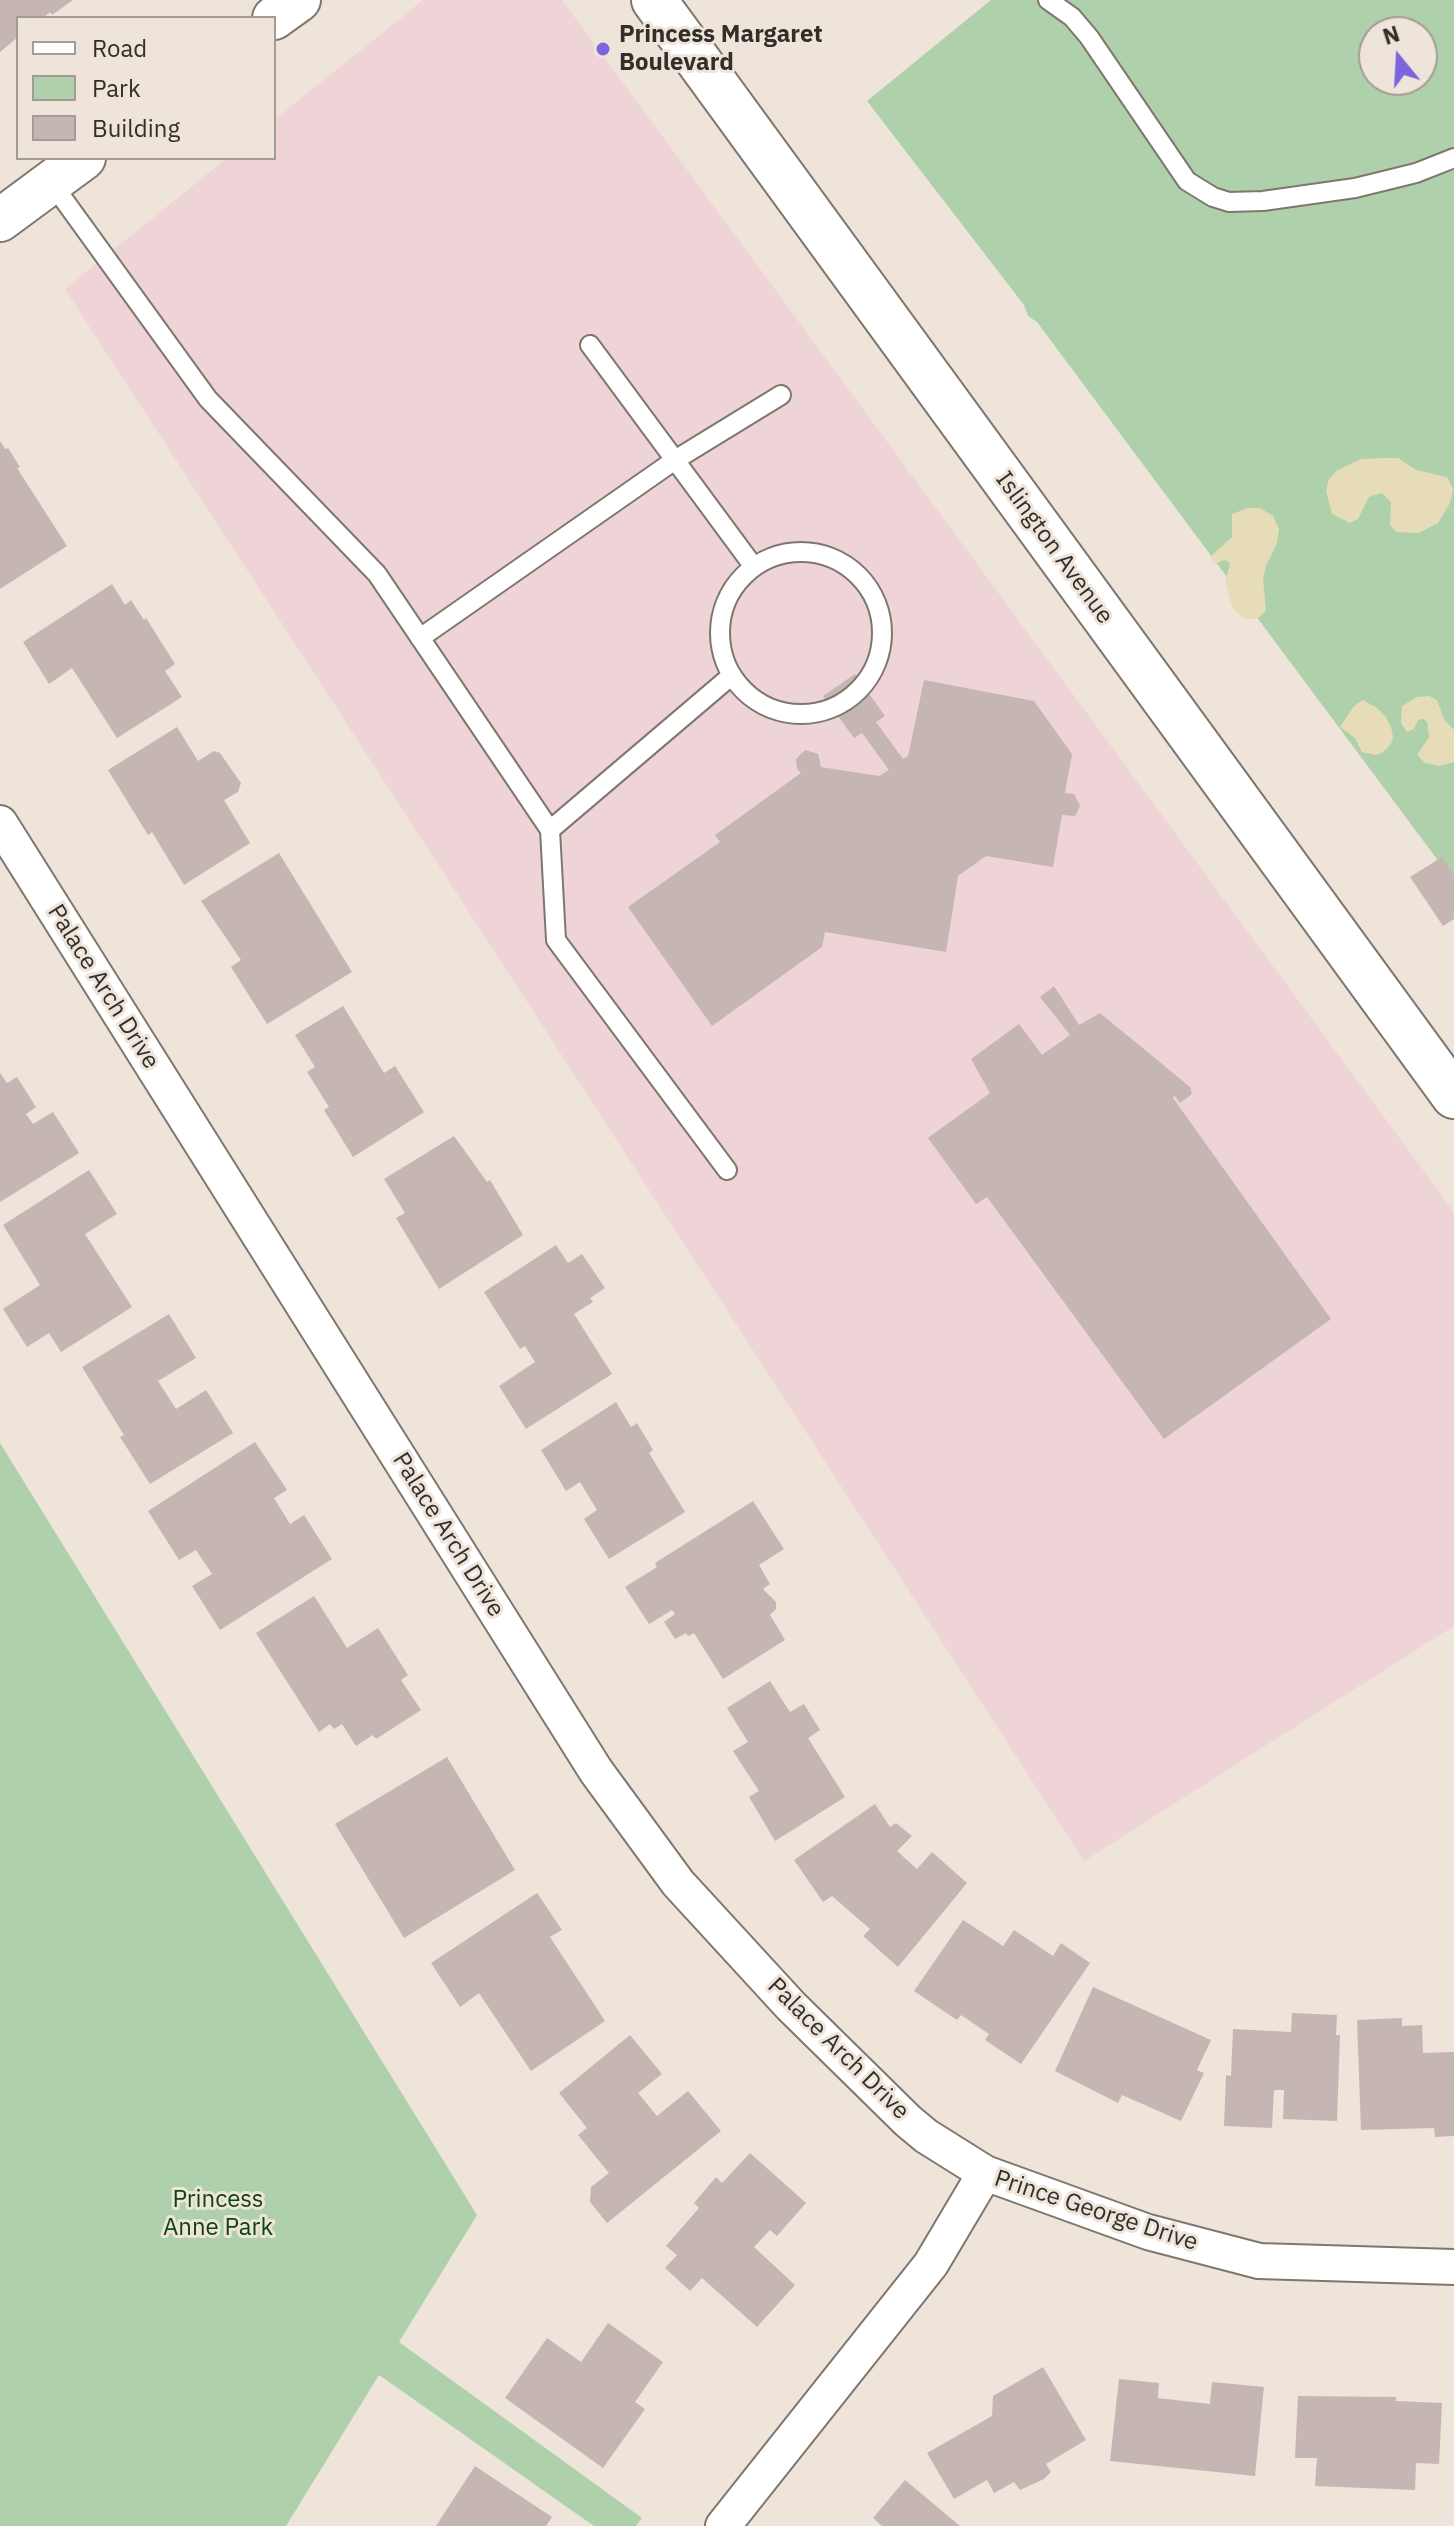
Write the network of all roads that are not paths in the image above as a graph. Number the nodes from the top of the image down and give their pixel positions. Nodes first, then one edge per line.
1 (299, 0) edge
2 (654, 0) edge
3 (1048, 0) edge
4 (276, 17) edge
5 (1454, 158) edge
6 (81, 160) edge
7 (51, 182) junction
8 (0, 220) edge
9 (590, 345) dead end
10 (781, 395) dead end
11 (675, 460) junction
12 (754, 567) junction
13 (420, 638) junction
14 (731, 676) junction
15 (0, 823) edge
16 (550, 830) junction
17 (1454, 1096) edge
18 (727, 1170) dead end
19 (985, 2173) junction
20 (1454, 2267) edge
21 (723, 2526) edge

1 - 4 street
2 - 17 main road, Islington Avenue
3 - 5 lane
6 - 7 street
7 - 8 street
7 - 13 lane
9 - 11 lane
10 - 11 lane
11 - 12 lane
11 - 13 lane
12 - 14 lane
12 - 14 lane
13 - 16 lane
14 - 16 lane
15 - 19 street, Palace Arch Drive
16 - 18 lane
19 - 20 street, Prince George Drive
19 - 21 street, Prince George Drive

